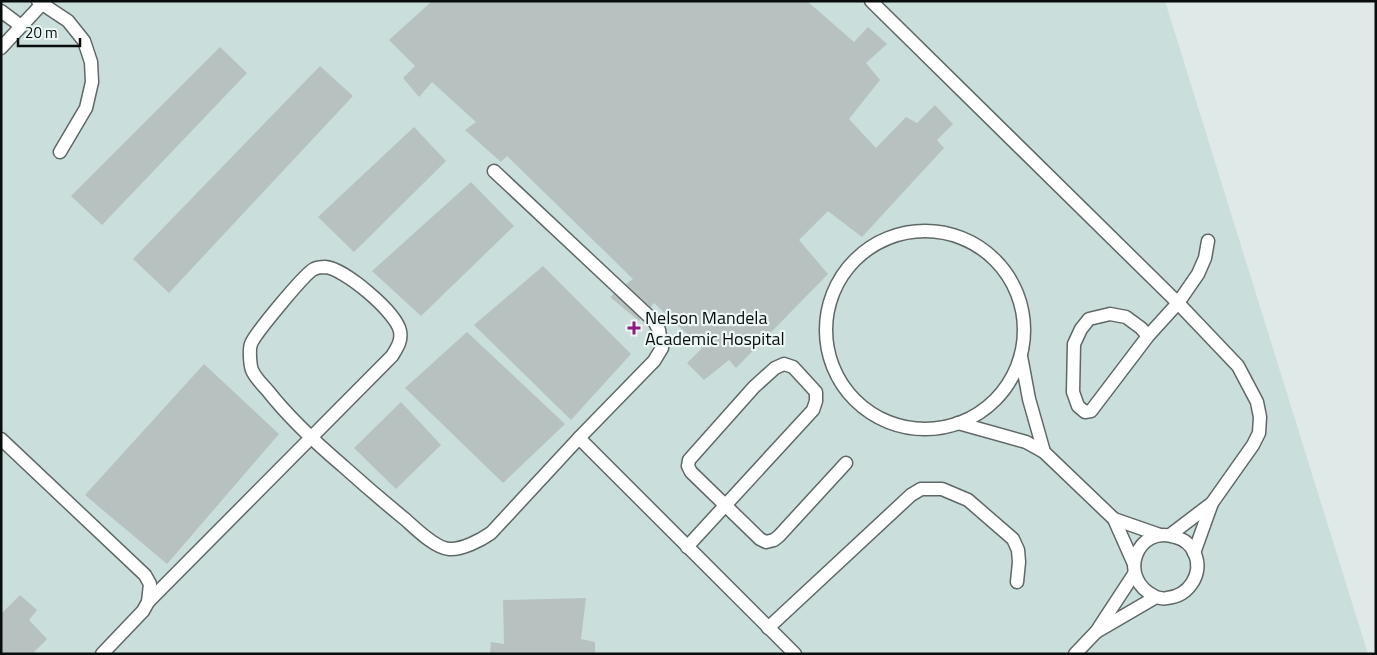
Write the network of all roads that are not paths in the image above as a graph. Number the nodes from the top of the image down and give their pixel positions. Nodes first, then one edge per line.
1 (871, 1) edge
2 (40, 3) edge
3 (1, 11) edge
4 (22, 26) junction
5 (1, 48) edge
6 (60, 152) dead end
7 (494, 171) dead end
8 (1208, 241) dead end
9 (1178, 303) junction
10 (1148, 336) junction
11 (1021, 356) junction
12 (958, 423) junction
13 (311, 438) junction
14 (579, 438) junction
15 (1, 439) edge
16 (1044, 452) junction
17 (846, 463) dead end
18 (1212, 503) junction
19 (725, 506) junction
20 (1114, 519) junction
21 (1165, 535) junction
22 (687, 547) junction
23 (1194, 553) junction
24 (1134, 569) junction
25 (1016, 582) dead end
26 (1156, 597) junction
27 (148, 602) junction
28 (768, 628) junction
29 (1096, 632) junction
30 (102, 654) edge
31 (794, 654) edge
32 (1075, 654) edge

1 - 9 lane
2 - 4 lane
2 - 6 lane
3 - 4 lane
4 - 5 lane
7 - 14 lane
8 - 9 lane
9 - 10 lane
9 - 18 lane
10 - 10 lane
11 - 12 lane
11 - 12 lane
11 - 16 lane
12 - 16 lane
13 - 13 lane
13 - 14 lane
13 - 27 lane
14 - 22 lane
15 - 27 lane
16 - 20 lane
17 - 19 lane
18 - 21 lane
18 - 23 lane
19 - 19 lane
19 - 22 lane
20 - 21 lane
20 - 24 lane
21 - 23 lane
21 - 24 lane
22 - 28 lane
23 - 26 lane
24 - 26 lane
24 - 29 lane
25 - 28 lane
26 - 29 lane
27 - 30 lane
28 - 31 lane
29 - 32 lane

